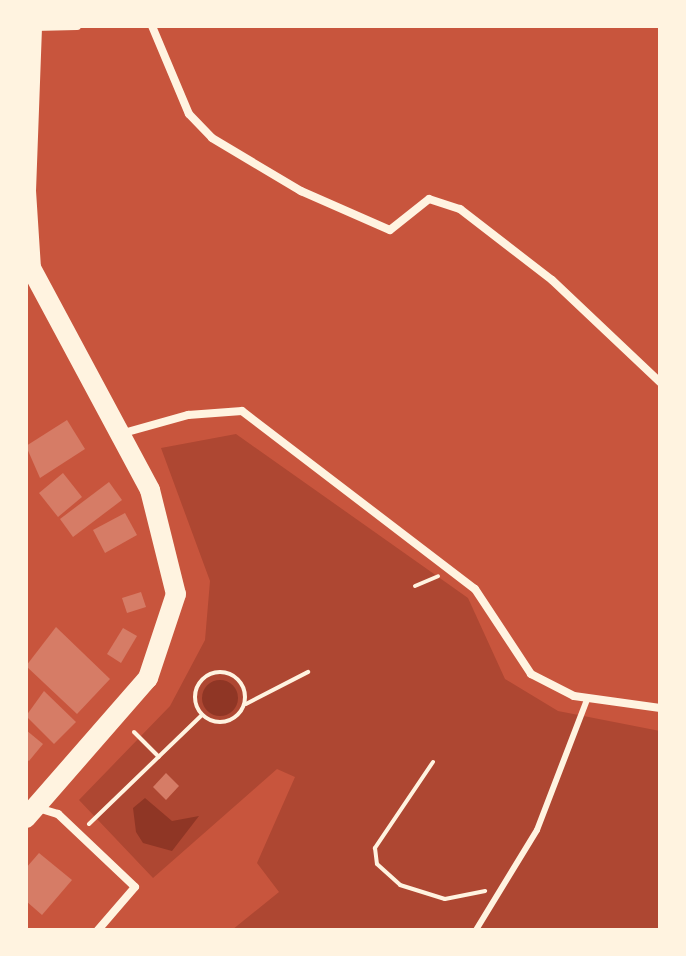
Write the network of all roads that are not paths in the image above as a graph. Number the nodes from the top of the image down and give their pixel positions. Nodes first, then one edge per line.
1 (77, 26) edge
2 (152, 26) edge
3 (32, 27) edge
4 (26, 191) edge
5 (660, 382) edge
6 (120, 434) junction
7 (588, 697) junction
8 (660, 708) edge
9 (29, 812) edge
10 (98, 930) edge
11 (476, 930) edge

1 - 3 street
2 - 5 street
3 - 4 highway
4 - 6 highway
6 - 7 street
6 - 9 highway
7 - 8 street
7 - 11 lane
9 - 10 street

